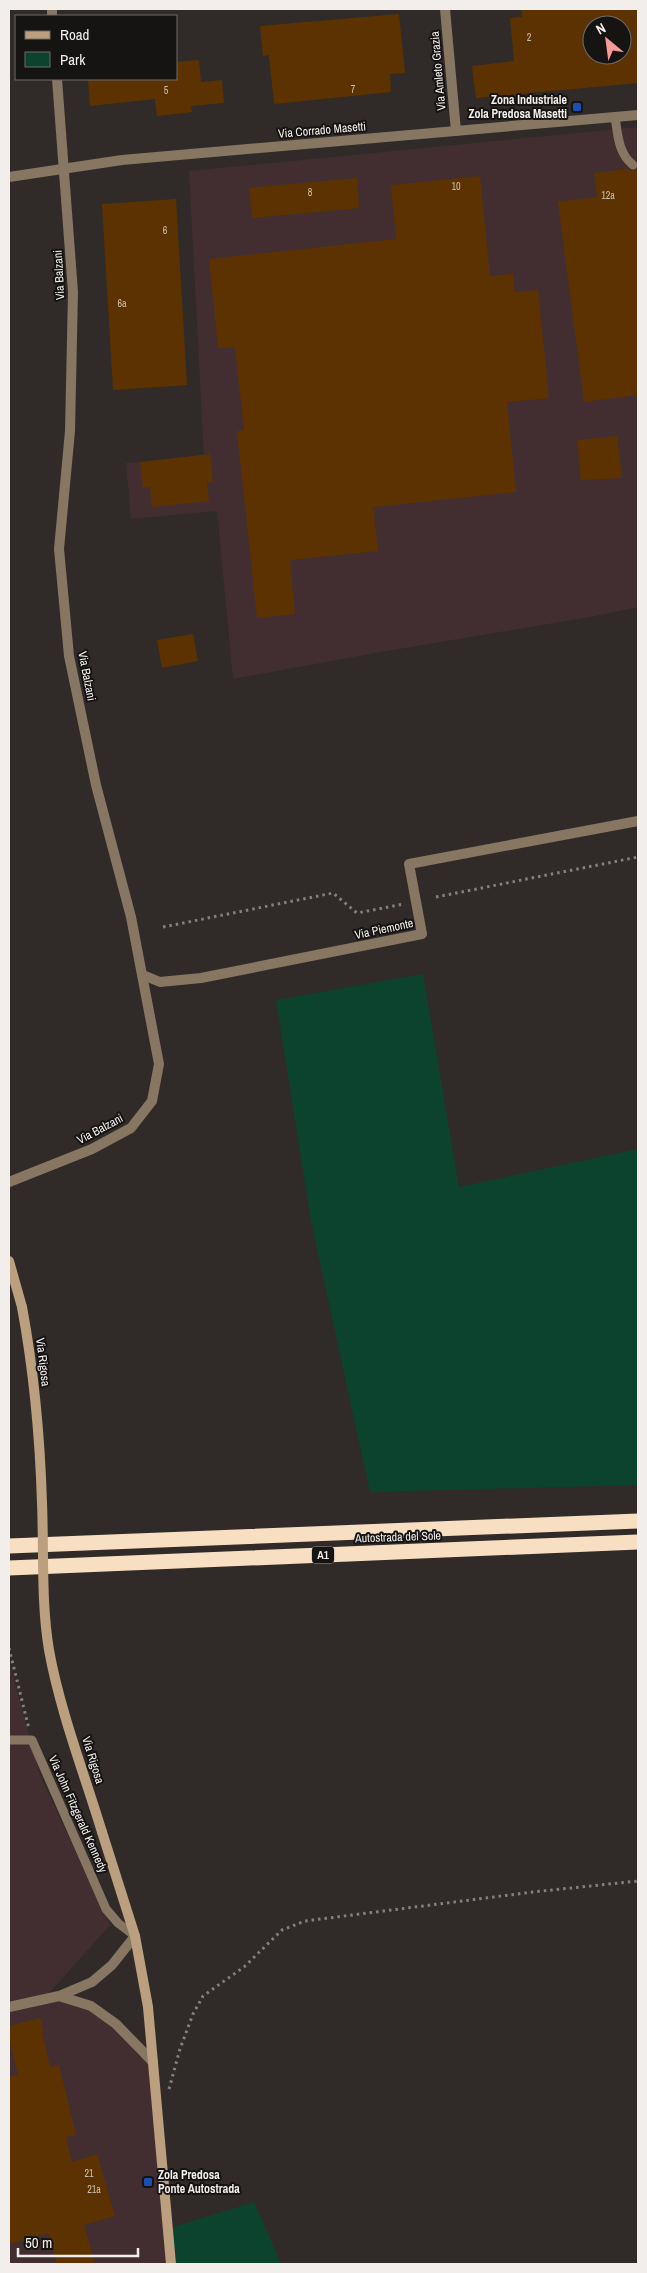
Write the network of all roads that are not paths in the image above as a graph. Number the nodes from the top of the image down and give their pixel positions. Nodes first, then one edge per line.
1 (445, 9) edge
2 (58, 80) edge
3 (638, 115) edge
4 (615, 117) junction
5 (456, 131) junction
6 (633, 165) dead end
7 (65, 167) junction
8 (9, 177) edge
9 (638, 822) edge
10 (143, 975) junction
11 (9, 1182) edge
12 (9, 1261) edge
13 (638, 1521) edge
14 (638, 1542) edge
15 (9, 1546) edge
16 (9, 1568) edge
17 (9, 1740) edge
18 (135, 1936) junction
19 (59, 1996) junction
20 (9, 2008) edge
21 (153, 2062) junction
22 (171, 2264) edge

1 - 5 street, Via Amleto Grazia
2 - 7 street, Via Balzani
3 - 4 street, Via Corrado Masetti
4 - 5 street, Via Corrado Masetti
4 - 6 lane
5 - 7 street, Via Corrado Masetti
7 - 8 street, Via Corrado Masetti
7 - 10 street, Via Balzani
9 - 10 street, Via Piemonte
10 - 11 street, Via Balzani
12 - 18 main road, Via Rigosa, bridge
13 - 15 highway, Autostrada del Sole / A1
14 - 16 highway, Autostrada del Sole / A1
17 - 18 lane, Via John Fitzgerald Kennedy
18 - 19 street
18 - 21 main road, Via Rigosa
19 - 20 street
19 - 21 street
21 - 22 main road, Via Rigosa

